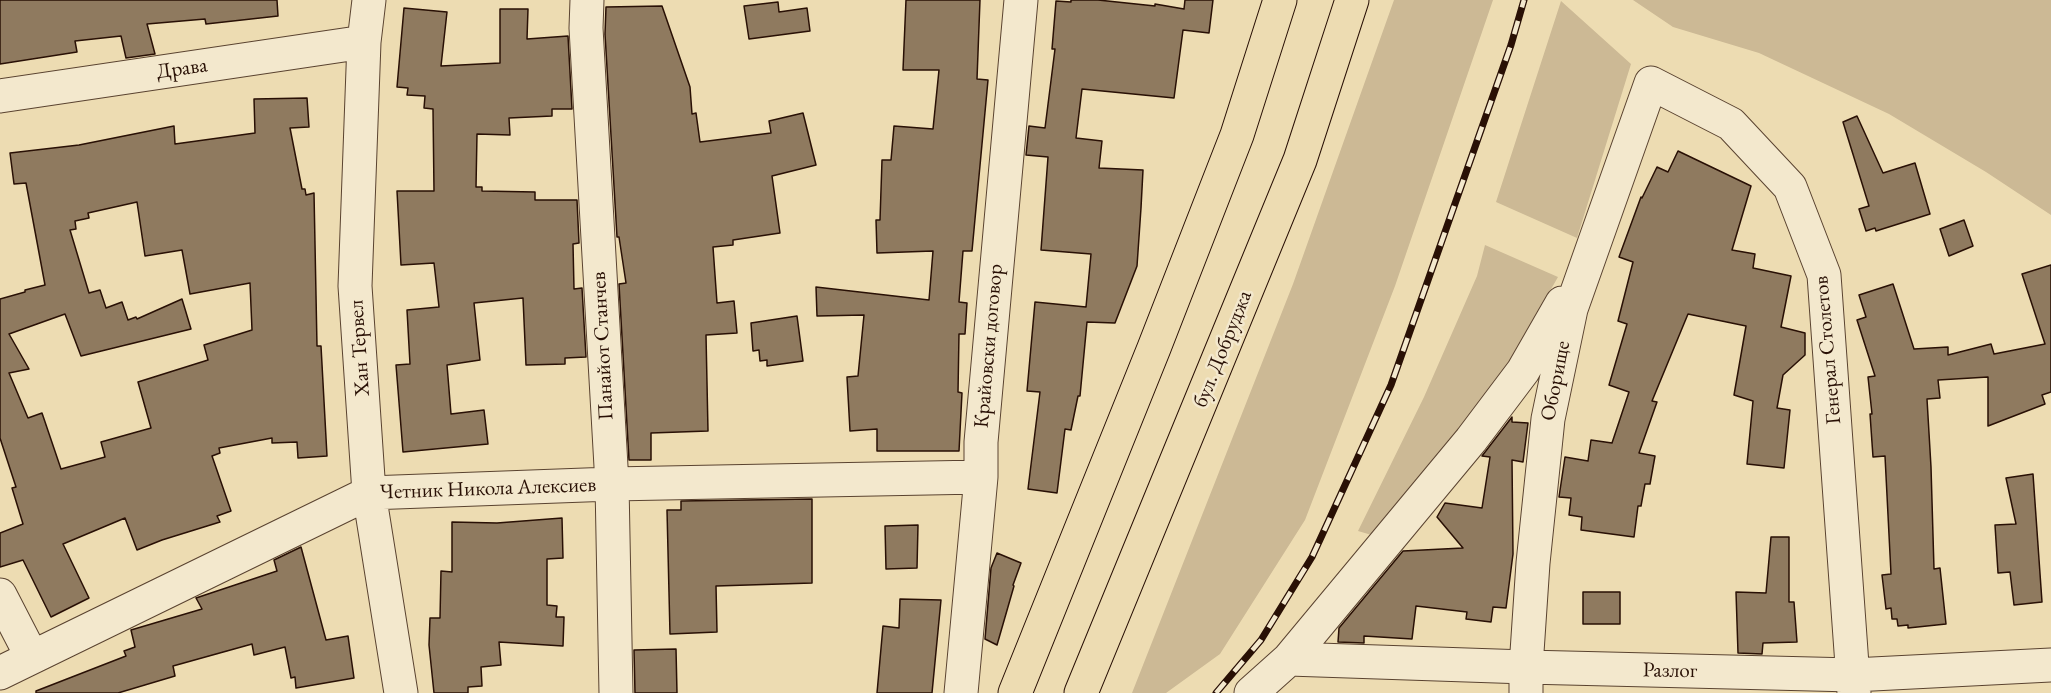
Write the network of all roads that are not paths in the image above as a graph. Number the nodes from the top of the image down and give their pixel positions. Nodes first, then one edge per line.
1 (369, 0) edge
2 (587, 0) edge
3 (1021, 0) edge
4 (1280, 0) edge
5 (1352, 0) edge
6 (364, 42) junction
7 (1652, 83) joint
8 (0, 96) edge
9 (1589, 254) junction
10 (981, 477) junction
11 (612, 484) junction
12 (369, 493) junction
13 (0, 595) edge
14 (32, 657) junction
15 (1289, 659) junction
16 (2051, 664) edge
17 (0, 673) edge
18 (1526, 680) edge
19 (1854, 684) edge
20 (1255, 691) edge
21 (400, 693) edge
22 (616, 693) edge
23 (961, 693) edge
24 (1015, 693) edge
25 (1081, 693) edge

1 - 6 street, Хан Тервел
2 - 11 street, Панайот Станчев
3 - 10 street, Крайовски договор
4 - 24 main road
5 - 25 main road, бул. Добруджа
6 - 8 street, Драва
6 - 12 street, Хан Тервел
7 - 9 street, Оборище
7 - 19 street, Генерал Столетов
9 - 15 street
9 - 18 street, Оборище
10 - 11 street, Четник Никола Алексиев
10 - 23 street, Крайовски договор
11 - 12 street, Четник Никола Алексиев
11 - 22 street, Панайот Станчев
12 - 14 street, Четник Никола Алексиев
12 - 21 street, Хан Тервел
13 - 14 street
14 - 17 street, Четник Никола Алексиев
15 - 18 street, Разлог
15 - 20 street
16 - 19 street, Разлог
18 - 19 street, Разлог

